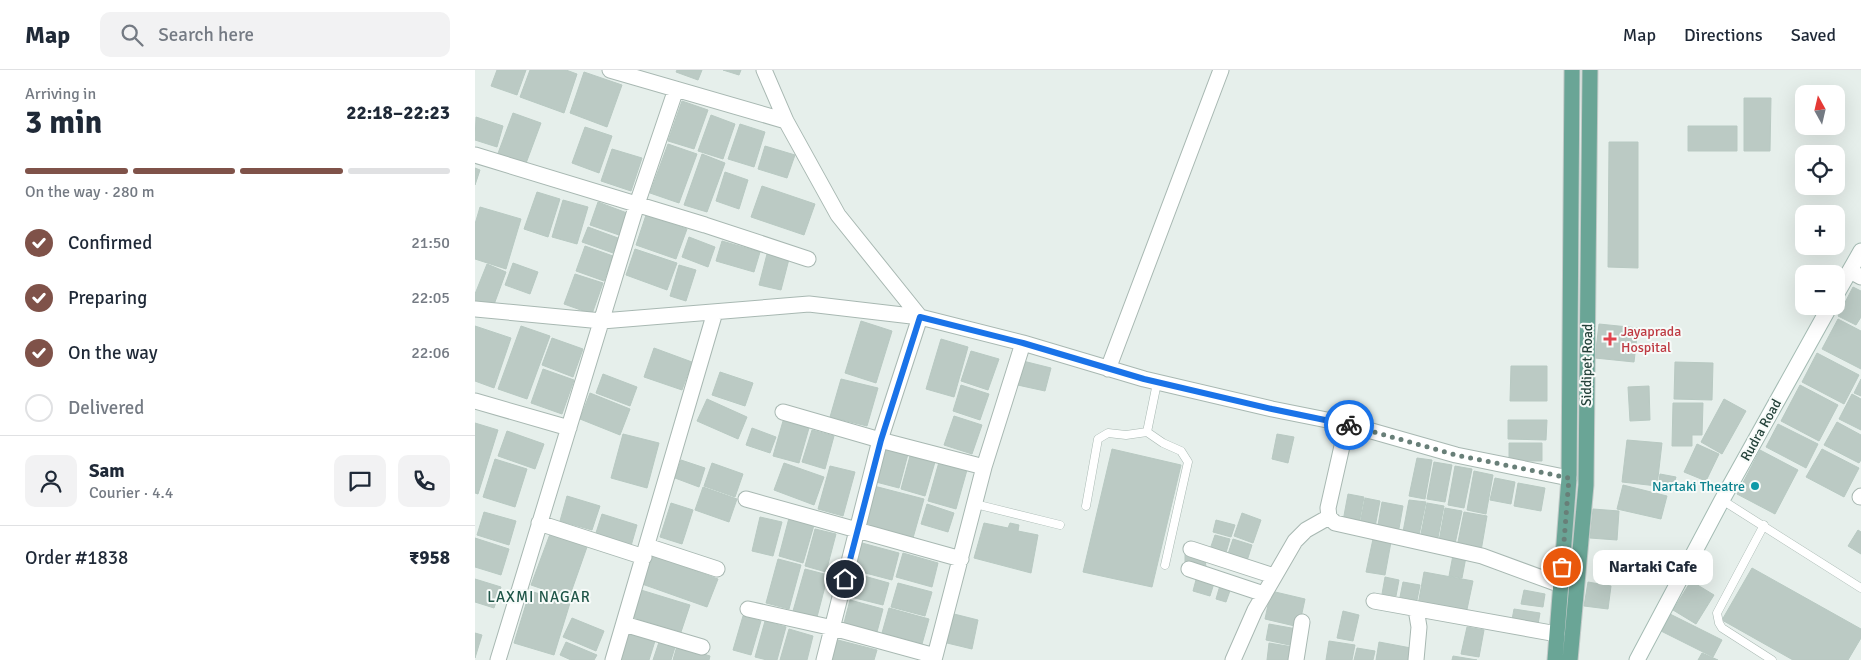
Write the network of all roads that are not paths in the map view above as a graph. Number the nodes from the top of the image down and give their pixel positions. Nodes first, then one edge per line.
1 (611, 70) edge
2 (764, 70) edge
3 (1221, 70) edge
4 (1572, 70) edge
5 (1590, 70) edge
6 (676, 89) junction
7 (785, 121) junction
8 (475, 155) edge
9 (637, 204) junction
10 (1861, 251) edge
11 (809, 259) dead end
12 (1855, 274) edge
13 (1845, 285) edge
14 (475, 309) edge
15 (715, 312) junction
16 (1825, 315) edge
17 (920, 317) junction
18 (602, 321) junction
19 (1023, 343) junction
20 (1108, 368) junction
21 (1157, 382) junction
22 (475, 401) edge
23 (783, 412) dead end
24 (1347, 424) junction
25 (569, 428) junction
26 (1147, 432) junction
27 (881, 440) junction
28 (984, 467) junction
29 (1569, 478) junction
30 (746, 500) dead end
31 (1722, 500) junction
32 (975, 504) junction
33 (1086, 506) dead end
34 (1329, 517) junction
35 (539, 523) junction
36 (1060, 525) dead end
37 (1764, 525) junction
38 (857, 530) junction
39 (1191, 549) dead end
40 (645, 552) junction
41 (961, 559) junction
42 (1165, 565) dead end
43 (717, 569) dead end
44 (1189, 569) dead end
45 (1275, 576) junction
46 (1561, 585) junction
47 (1861, 588) edge
48 (1264, 594) junction
49 (1374, 601) dead end
50 (748, 609) dead end
51 (1416, 609) junction
52 (1302, 622) dead end
53 (624, 624) junction
54 (833, 628) junction
55 (1557, 634) junction
56 (702, 647) dead end
57 (934, 658) edge
58 (498, 660) edge
59 (613, 660) edge
60 (824, 660) edge
61 (1233, 660) edge
62 (1295, 660) edge
63 (1416, 660) edge
64 (1555, 660) edge
65 (1570, 660) edge
66 (1637, 660) edge
67 (1772, 660) edge

1 - 6 street
2 - 7 street
3 - 20 street
4 - 29 main road, Siddipet Road
5 - 65 main road, Siddipet Road
6 - 7 street
6 - 9 street
7 - 17 street
8 - 9 street
9 - 11 street
9 - 18 street
10 - 12 street
12 - 13 street
14 - 18 street
15 - 17 street
15 - 18 street
15 - 40 street
16 - 31 street, Rudra Road
17 - 19 street
17 - 27 street
18 - 25 street
19 - 20 street
19 - 28 street
20 - 21 street
21 - 24 street
21 - 26 lane
22 - 25 street
23 - 27 street
24 - 29 street
24 - 34 street
25 - 35 street
26 - 33 lane
26 - 42 lane
27 - 28 street
27 - 38 street
28 - 32 street
29 - 46 main road, Siddipet Road
30 - 38 street
31 - 37 lane
31 - 66 street, Rudra Road
32 - 36 lane
32 - 41 street
34 - 45 street
34 - 46 street
35 - 40 street
35 - 58 street
37 - 47 lane
37 - 67 lane
38 - 41 street
38 - 54 street
39 - 45 street
40 - 43 street
40 - 53 street
41 - 57 street
44 - 48 street
45 - 48 street
46 - 55 main road, Siddipet Road
48 - 61 street
49 - 51 street
50 - 54 street
51 - 55 street
51 - 63 street
52 - 62 street
53 - 56 street
53 - 59 street
54 - 57 street
54 - 60 street
55 - 64 main road, Siddipet Road

